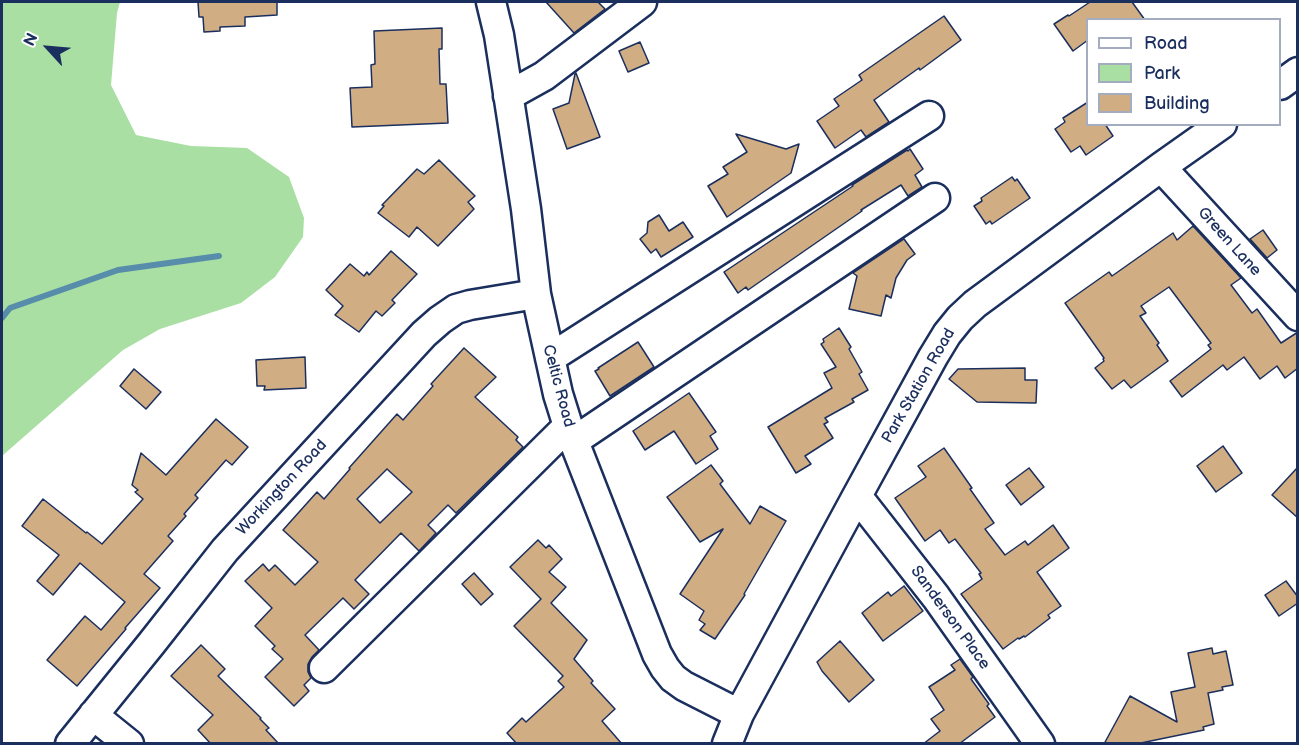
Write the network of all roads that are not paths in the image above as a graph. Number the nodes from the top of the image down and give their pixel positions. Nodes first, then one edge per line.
1 (491, 2) edge
2 (642, 2) edge
3 (1298, 72) edge
4 (1281, 84) edge
5 (508, 96) junction
6 (929, 116) dead end
7 (1219, 126) edge
8 (1161, 167) junction
9 (935, 198) dead end
10 (536, 294) junction
11 (1298, 316) edge
12 (550, 358) junction
13 (571, 433) junction
14 (857, 495) junction
15 (324, 668) dead end
16 (739, 714) junction
17 (93, 715) junction
18 (70, 744) edge
19 (129, 744) edge
20 (727, 744) edge
21 (1040, 744) edge

1 - 5 street, Celtic Road
2 - 5 street
3 - 4 street
5 - 10 street, Celtic Road
6 - 12 street
7 - 8 street, Park Station Road
8 - 11 street, Green Lane
8 - 14 street, Park Station Road
9 - 13 street
10 - 12 street, Celtic Road
10 - 17 street, Workington Road
12 - 13 street, Celtic Road
13 - 15 street
13 - 16 street, Celtic Road
14 - 16 street, Park Station Road
14 - 21 street, Sanderson Place
16 - 20 street, Park Station Road
17 - 18 street, Workington Road
17 - 19 street

